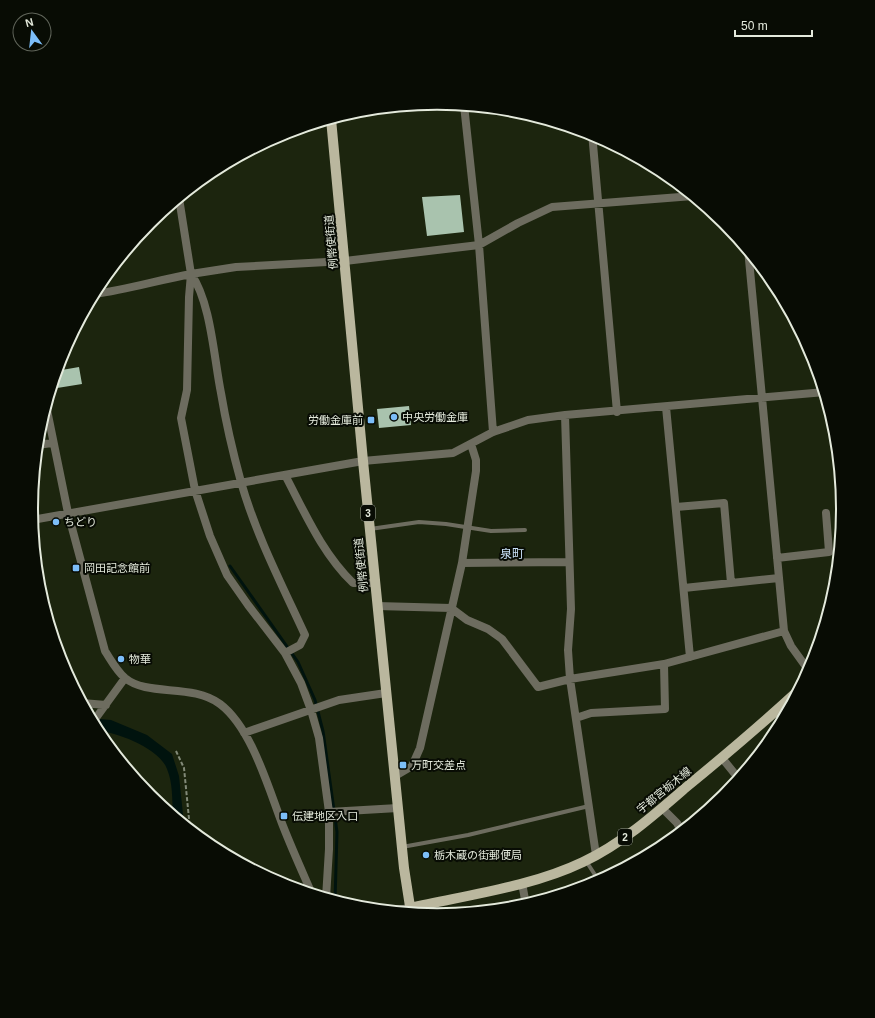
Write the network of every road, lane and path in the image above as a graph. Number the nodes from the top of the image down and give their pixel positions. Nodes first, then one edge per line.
1 (465, 110) edge
2 (331, 124) edge
3 (593, 141) edge
4 (686, 196) edge
5 (599, 203) junction
6 (180, 204) edge
7 (479, 245) junction
8 (749, 260) edge
9 (345, 261) junction
10 (191, 274) junction
11 (102, 293) edge
12 (819, 393) edge
13 (762, 398) junction
14 (666, 407) junction
15 (617, 412) junction
16 (565, 415) junction
17 (48, 421) edge
18 (493, 432) junction
19 (52, 443) junction
20 (43, 444) edge
21 (471, 444) junction
22 (363, 461) junction
23 (285, 475) junction
24 (241, 482) junction
25 (195, 490) junction
26 (676, 507) junction
27 (68, 513) junction
28 (826, 514) dead end
29 (38, 519) edge
30 (468, 527) junction
31 (369, 529) junction
32 (525, 530) dead end
33 (777, 558) junction
34 (569, 562) junction
35 (462, 563) junction
36 (779, 578) junction
37 (375, 583) junction
38 (731, 583) junction
39 (684, 588) junction
40 (377, 606) junction
41 (451, 608) junction
42 (784, 631) junction
43 (285, 653) junction
44 (690, 657) junction
45 (664, 664) junction
46 (805, 666) edge
47 (126, 678) junction
48 (570, 679) junction
49 (386, 693) junction
50 (788, 699) edge
51 (89, 704) edge
52 (106, 705) junction
53 (311, 710) junction
54 (97, 717) edge
55 (576, 718) junction
56 (244, 733) junction
57 (176, 752) dead end
58 (722, 758) junction
59 (735, 775) edge
60 (395, 776) junction
61 (589, 806) junction
62 (398, 808) junction
63 (662, 808) junction
64 (329, 812) junction
65 (189, 822) edge
66 (679, 827) edge
67 (402, 847) junction
68 (596, 855) junction
69 (586, 860) junction
70 (596, 875) edge
71 (522, 883) junction
72 (309, 887) edge
73 (326, 893) edge
74 (525, 899) edge
75 (411, 908) edge
76 (419, 908) edge

1 - 7 street
2 - 9 main road, 例幣使街道 / 3
3 - 5 street
4 - 5 street
5 - 7 street
5 - 15 street
6 - 10 street
7 - 9 street
7 - 18 street
8 - 13 street
9 - 10 street
9 - 22 main road, 例幣使街道 / 3
10 - 11 street
10 - 24 street
10 - 25 street
12 - 13 street
13 - 14 street
13 - 33 street
14 - 15 street
14 - 26 street
15 - 16 street
16 - 18 street
16 - 34 street
17 - 19 street
18 - 21 street
19 - 20 street
19 - 27 street
21 - 22 street
21 - 30 street
22 - 23 street
22 - 31 main road, 例幣使街道 / 3
23 - 24 street
23 - 37 street
24 - 25 street
24 - 43 street
25 - 27 street
25 - 43 street
26 - 38 street
26 - 39 street
27 - 29 street
27 - 47 street
28 - 33 street
30 - 31 lane
30 - 32 lane
30 - 35 street
31 - 37 main road, 例幣使街道 / 3
33 - 36 street
34 - 35 street
34 - 48 street
35 - 41 street
36 - 38 street
36 - 42 street
37 - 40 main road, 例幣使街道 / 3
38 - 39 street
39 - 44 street
40 - 41 street
40 - 49 main road, 例幣使街道 / 3
41 - 48 street
41 - 60 street
42 - 44 street
42 - 46 street
43 - 53 street
44 - 45 street
45 - 48 street
45 - 55 street
47 - 52 street
47 - 56 street
48 - 55 street
49 - 53 street
49 - 60 main road, 例幣使街道 / 3
50 - 58 main road, 宇都宮栃木線 / 2
51 - 52 street
52 - 54 street
53 - 56 street
53 - 64 street
55 - 61 street
56 - 72 street
57 - 65 path
58 - 59 street
58 - 63 main road, 宇都宮栃木線 / 2
60 - 62 main road, 例幣使街道 / 3
61 - 67 lane
61 - 68 street
62 - 64 street
62 - 67 main road, 例幣使街道 / 3
63 - 66 street
63 - 68 main road, 宇都宮栃木線 / 2
64 - 73 street
67 - 75 main road, 例幣使街道 / 3
68 - 69 main road, 宇都宮栃木線 / 2
69 - 70 lane
69 - 71 main road, 宇都宮栃木線 / 2
71 - 74 street
71 - 76 main road, 宇都宮栃木線 / 2

